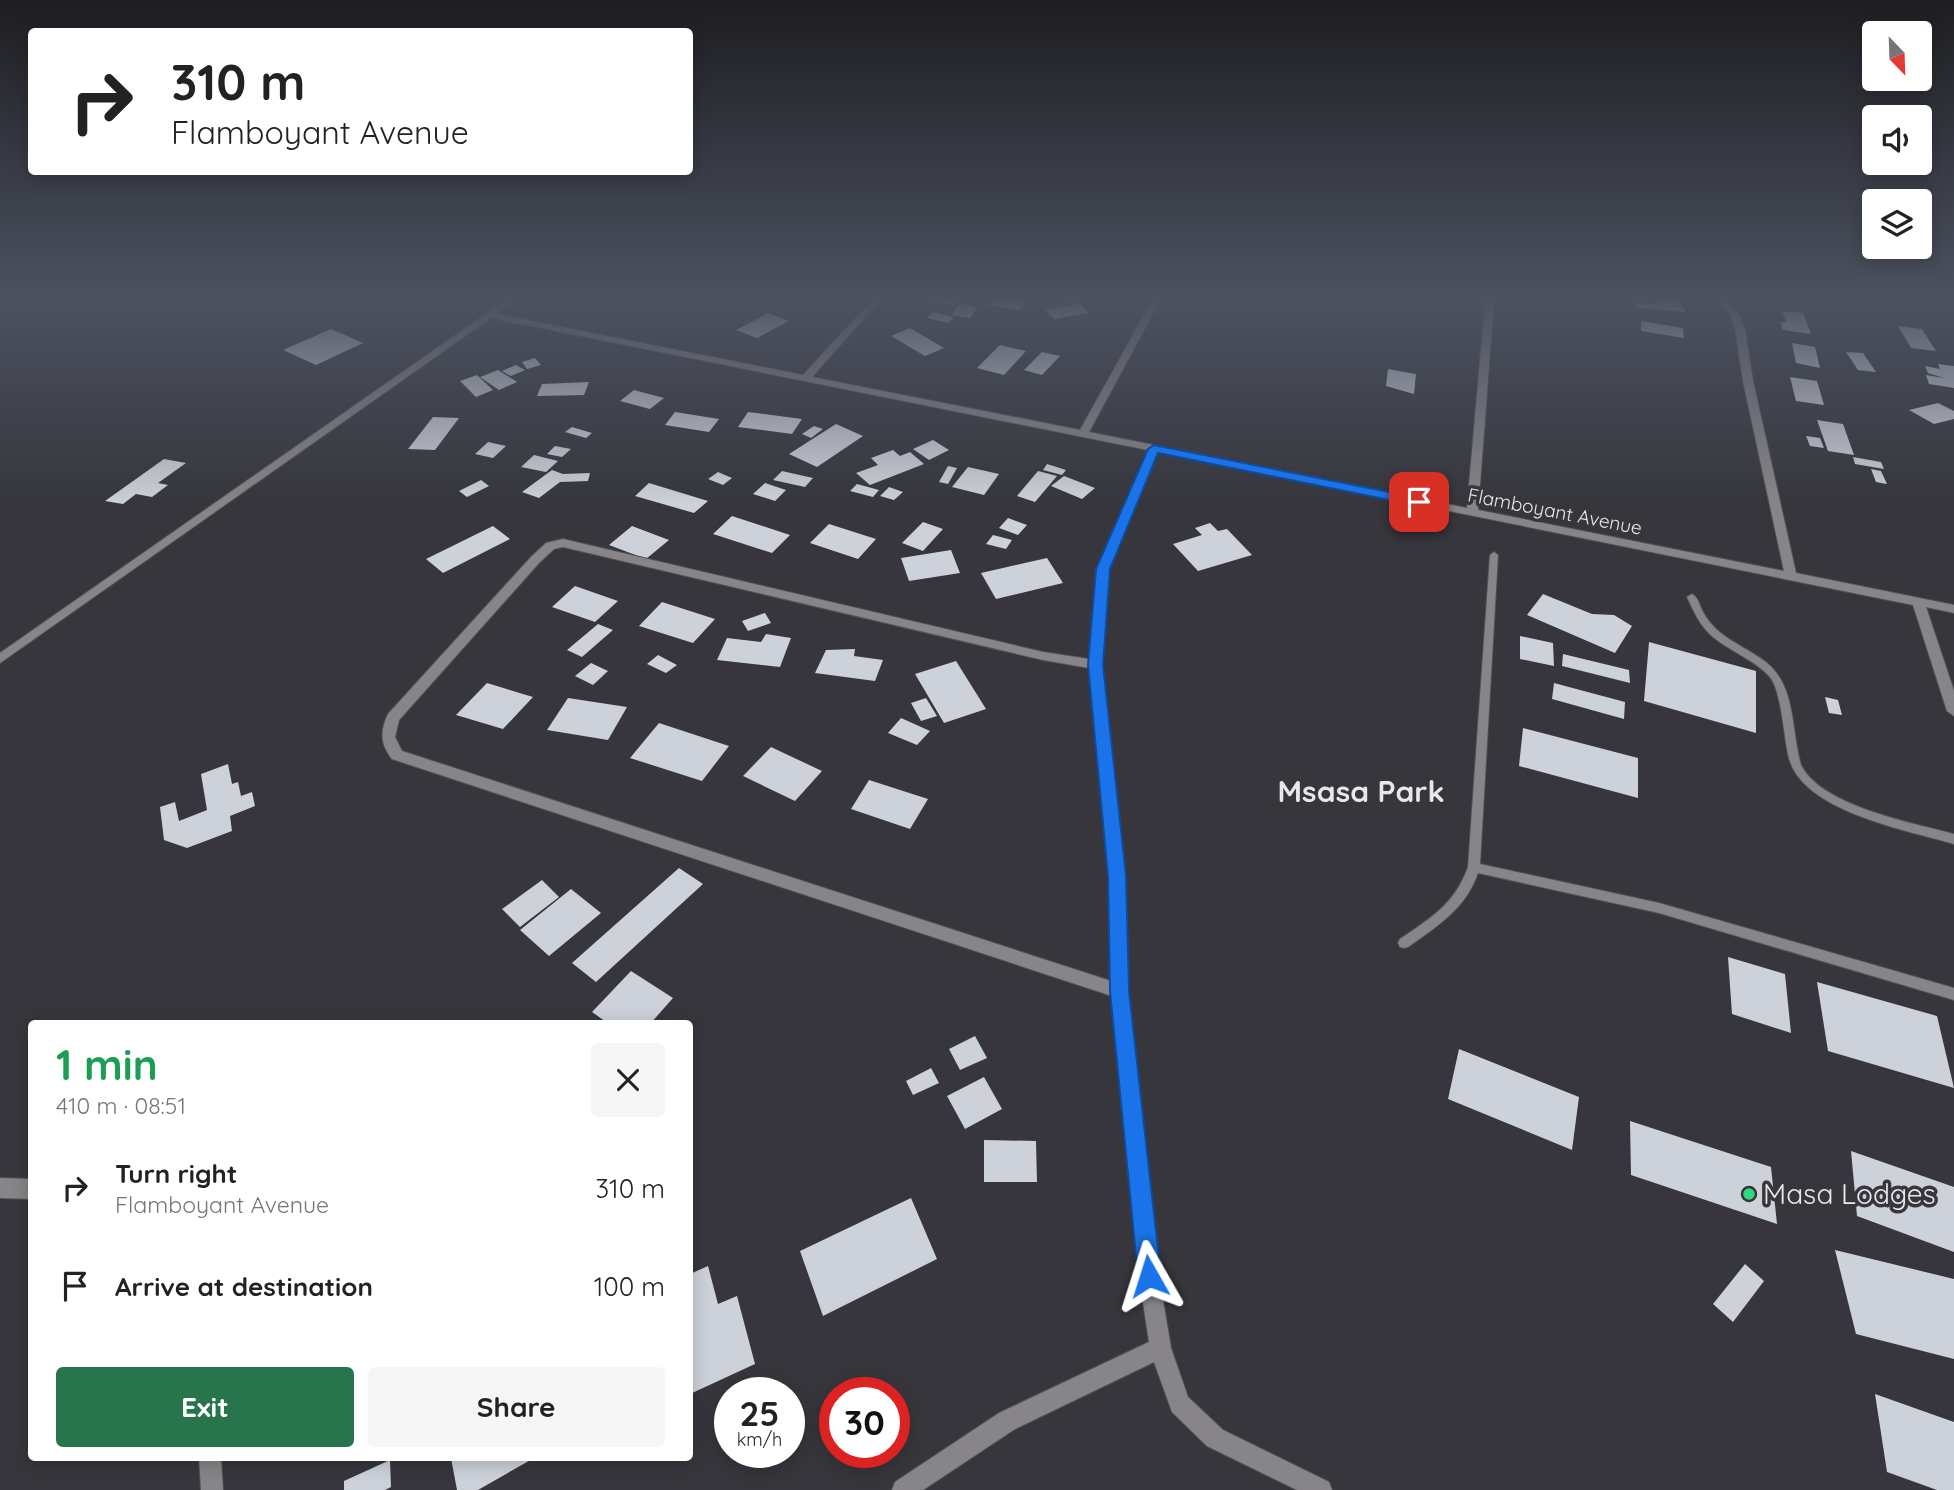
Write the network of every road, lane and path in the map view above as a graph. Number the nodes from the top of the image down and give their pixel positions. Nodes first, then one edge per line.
1 (417, 367) edge
2 (743, 367) edge
3 (815, 367) edge
4 (1120, 367) edge
5 (1484, 367) edge
6 (1746, 367) edge
7 (804, 379) junction
8 (1083, 434) junction
9 (1154, 449) junction
10 (1472, 512) junction
11 (1494, 555) dead end
12 (1791, 576) junction
13 (1692, 597) dead end
14 (1918, 602) junction
15 (1954, 609) edge
16 (0, 659) edge
17 (1095, 665) junction
18 (1954, 711) edge
19 (1954, 838) edge
20 (1474, 867) junction
21 (1404, 943) dead end
22 (1119, 991) junction
23 (1954, 994) edge
24 (0, 1188) edge
25 (28, 1189) edge
26 (1160, 1348) junction
27 (210, 1461) edge
28 (212, 1490) edge
29 (903, 1490) edge
30 (1321, 1490) edge

1 - 16 street
2 - 7 street, Flamboyant Avenue
3 - 7 street
4 - 8 street
5 - 10 street
6 - 12 street
7 - 8 street, Flamboyant Avenue
8 - 9 street, Flamboyant Avenue
9 - 10 street, Flamboyant Avenue
9 - 17 street
10 - 12 street, Flamboyant Avenue
11 - 20 lane
12 - 14 street, Flamboyant Avenue
13 - 19 lane
14 - 15 street, Flamboyant Avenue
14 - 18 street
17 - 22 street
17 - 22 street
20 - 21 lane
20 - 23 lane
22 - 26 street
24 - 25 street
26 - 29 street
26 - 30 street
27 - 28 street

